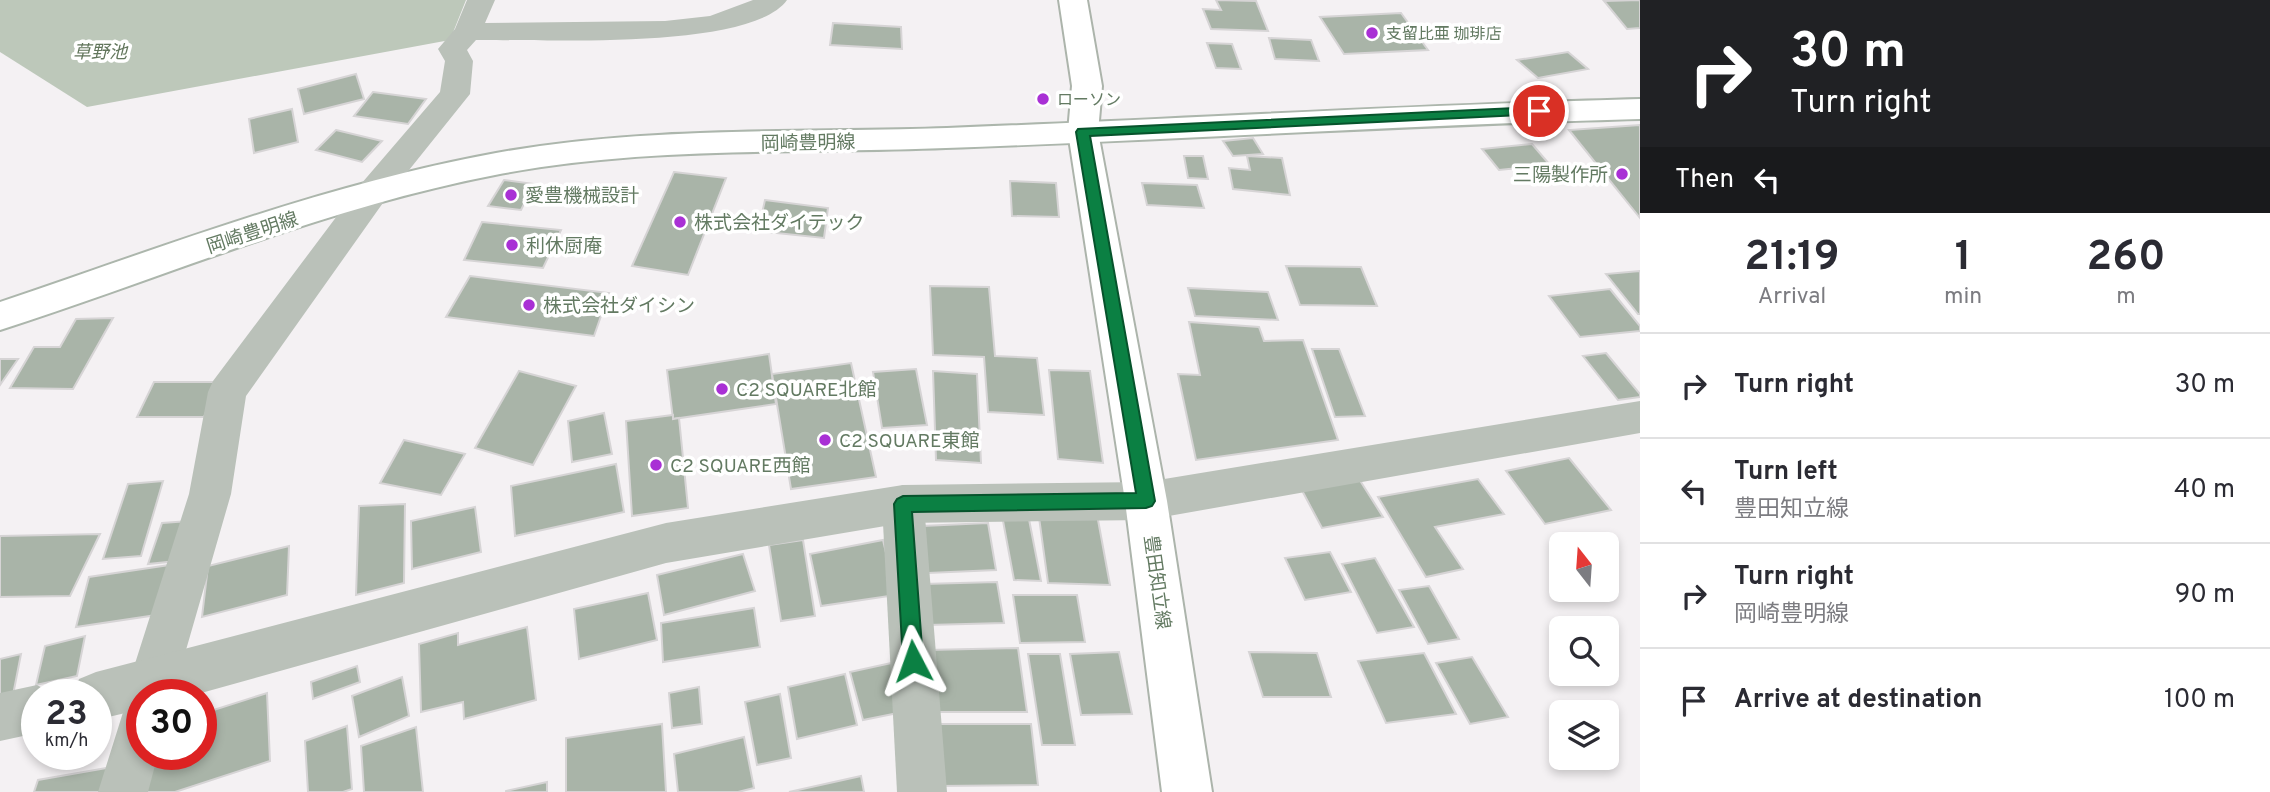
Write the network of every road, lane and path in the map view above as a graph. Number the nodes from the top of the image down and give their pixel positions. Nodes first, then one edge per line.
1 (481, 0) edge
2 (773, 0) edge
3 (1073, 0) edge
4 (468, 32) junction
5 (1640, 108) edge
6 (1083, 132) junction
7 (373, 192) junction
8 (0, 316) edge
9 (1640, 417) edge
10 (1146, 501) junction
11 (903, 504) junction
12 (154, 679) edge
13 (217, 679) edge
14 (21, 712) edge
15 (0, 717) edge
16 (129, 770) edge
17 (123, 792) edge
18 (922, 792) edge
19 (1187, 792) edge

1 - 4 street
2 - 4 street
3 - 6 main road, 豊田知立線
4 - 7 street
5 - 6 main road, 岡崎豊明線
6 - 7 main road, 岡崎豊明線
6 - 10 main road, 豊田知立線
7 - 8 main road, 岡崎豊明線
7 - 12 street
9 - 10 street
10 - 11 street
10 - 19 main road, 豊田知立線
11 - 13 street
11 - 18 street
14 - 15 street
16 - 17 street

